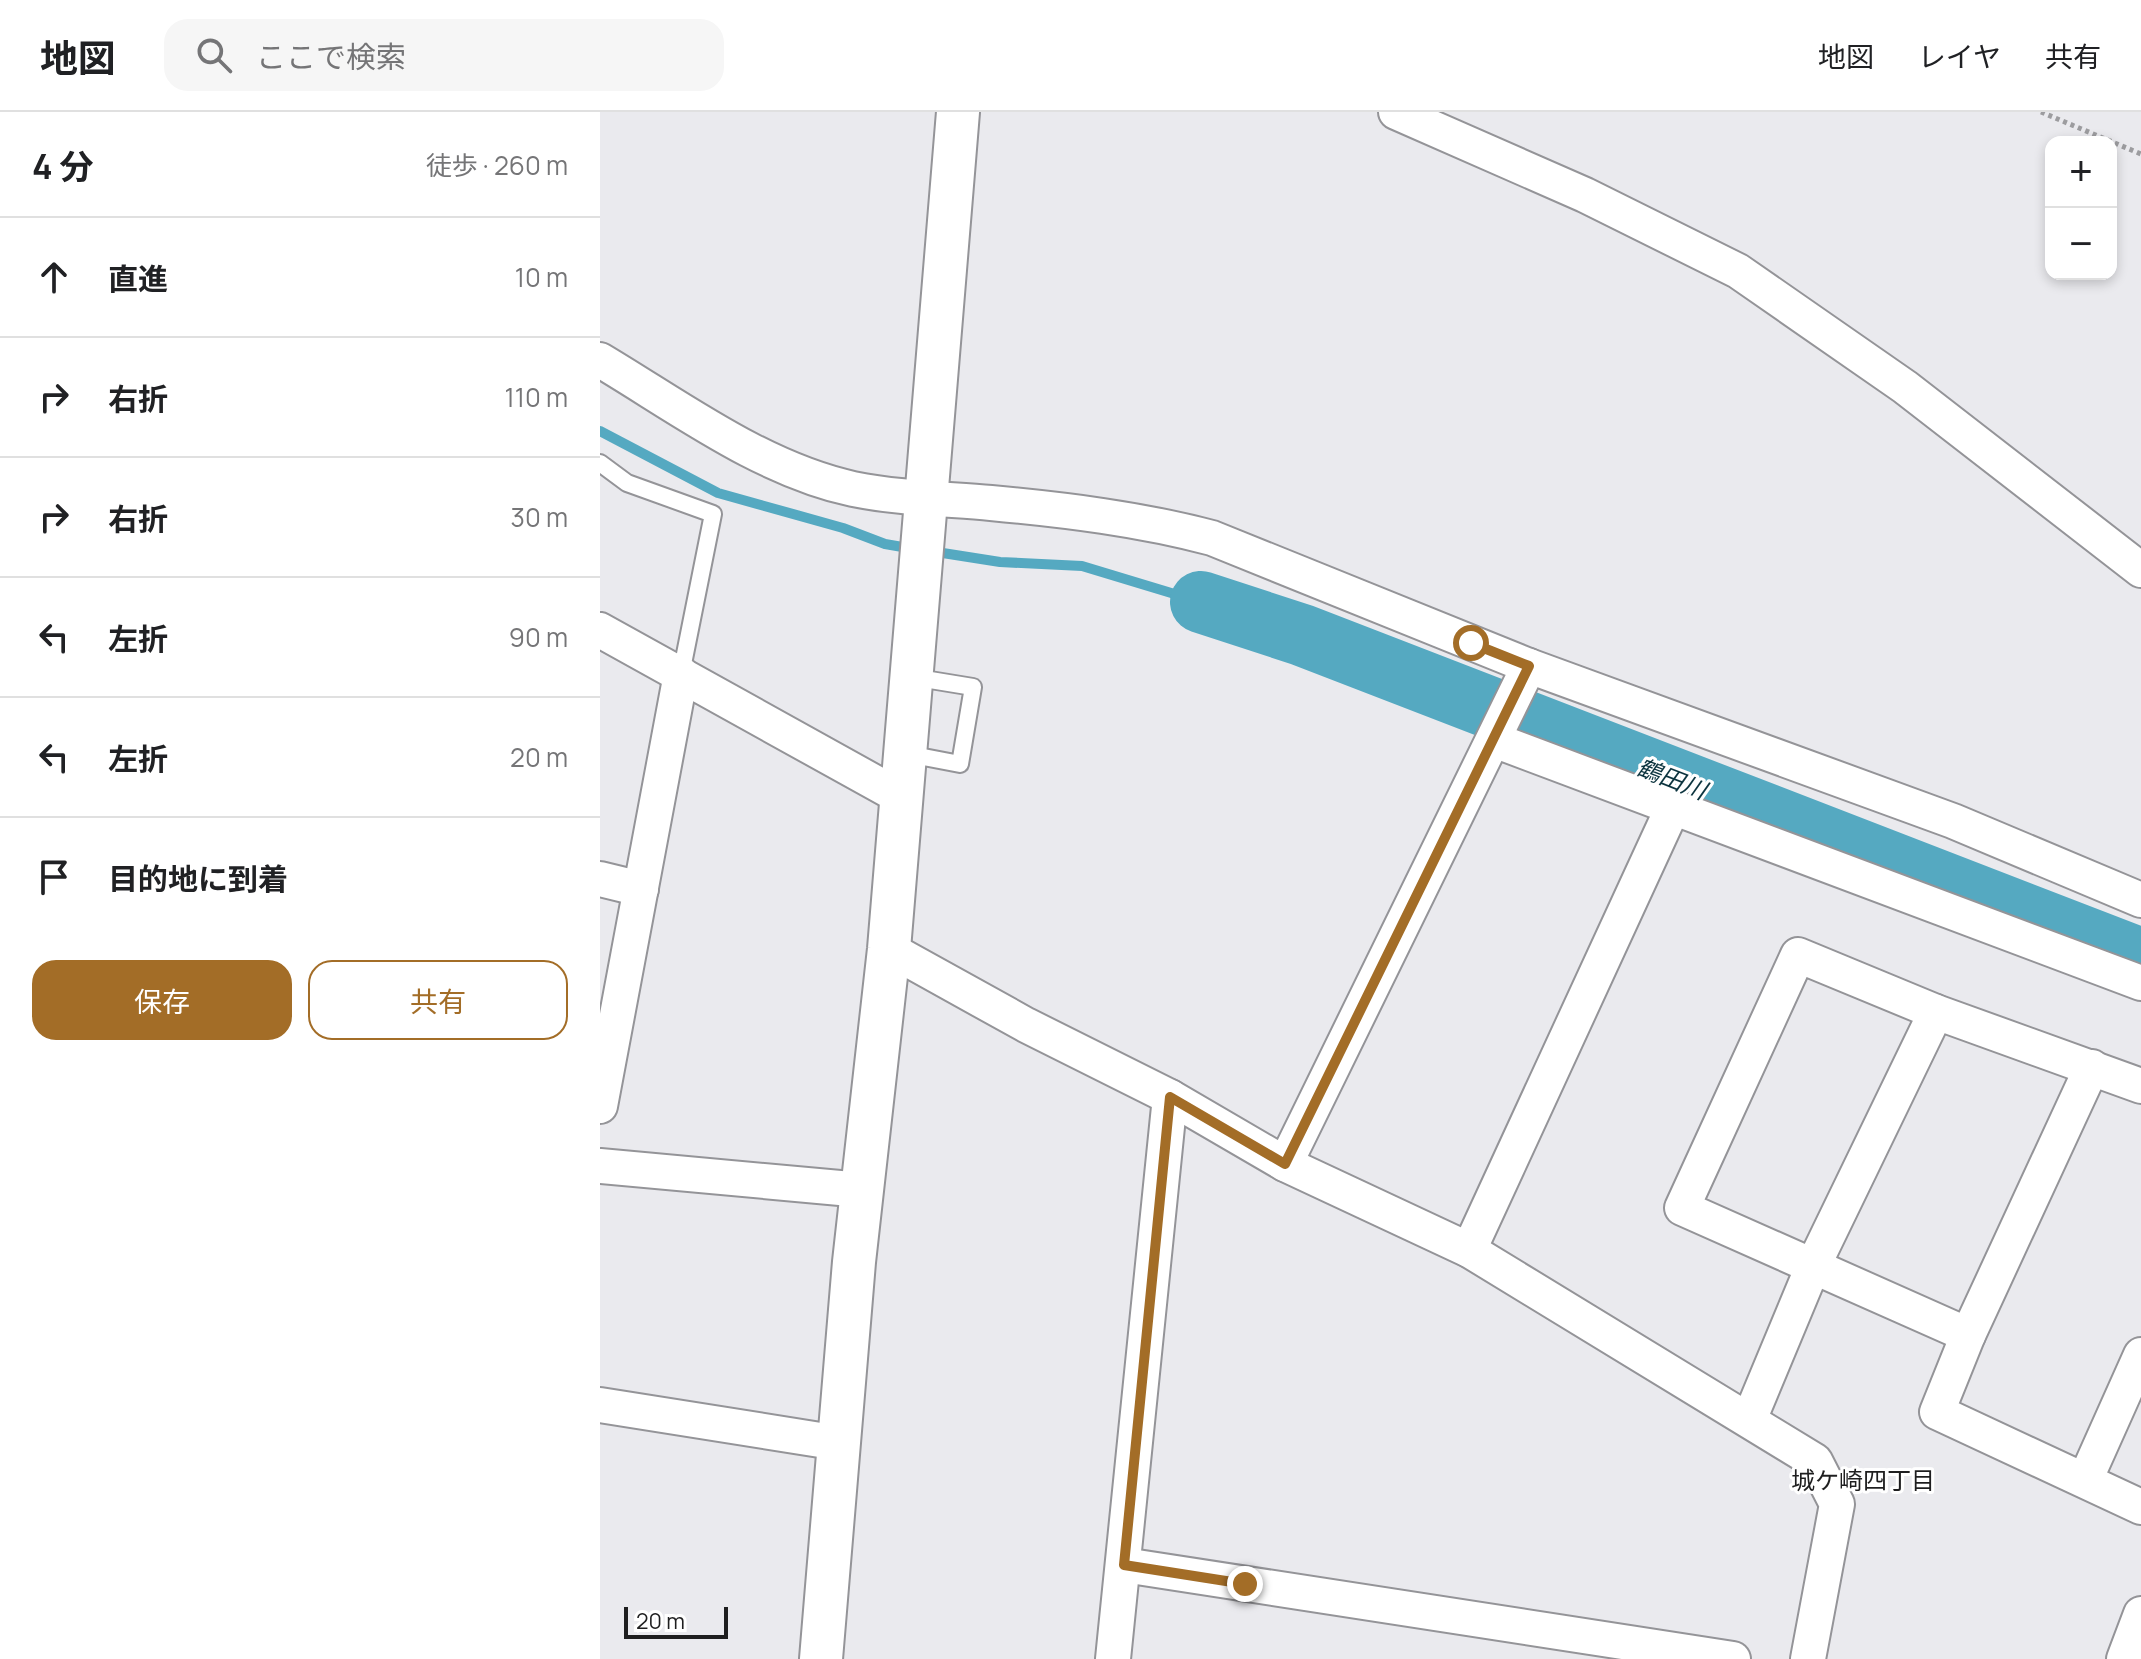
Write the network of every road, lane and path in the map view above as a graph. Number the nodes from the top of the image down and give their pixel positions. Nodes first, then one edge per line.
1 (958, 112) edge
2 (1396, 112) edge
3 (2041, 112) edge
4 (2141, 154) edge
5 (600, 360) edge
6 (600, 463) edge
7 (927, 498) junction
8 (2141, 570) edge
9 (600, 630) edge
10 (1529, 666) junction
11 (681, 674) junction
12 (910, 677) junction
13 (1494, 740) junction
14 (903, 753) junction
15 (899, 796) junction
16 (1674, 805) junction
17 (600, 879) edge
18 (641, 889) junction
19 (2141, 900) edge
20 (889, 949) junction
21 (2141, 983) edge
22 (1936, 1012) junction
23 (604, 1058) edge
24 (2092, 1067) junction
25 (2141, 1086) edge
26 (1170, 1097) junction
27 (600, 1106) edge
28 (1285, 1164) junction
29 (600, 1166) edge
30 (862, 1190) junction
31 (1469, 1250) junction
32 (1814, 1264) junction
33 (1968, 1335) junction
34 (2141, 1355) edge
35 (600, 1405) edge
36 (1749, 1420) junction
37 (839, 1443) junction
38 (2086, 1478) junction
39 (2141, 1507) edge
40 (1124, 1565) junction
41 (2141, 1614) edge
42 (821, 1659) edge
43 (1113, 1659) edge
44 (1733, 1659) edge
45 (1808, 1659) edge
46 (2124, 1659) edge

1 - 7 street
2 - 8 street
3 - 4 path
5 - 7 street
6 - 11 lane
7 - 10 street
7 - 12 street
9 - 11 street
10 - 13 street
10 - 19 street
11 - 15 street
11 - 18 street
12 - 14 street
12 - 14 lane
13 - 16 street
13 - 28 street
14 - 15 street
15 - 20 street
16 - 21 street
16 - 31 street
17 - 18 street
18 - 23 street
20 - 26 street
20 - 30 street
22 - 24 street
22 - 32 street
22 - 32 street
23 - 27 street
24 - 25 street
24 - 33 street
26 - 28 street
26 - 40 street
28 - 31 street
29 - 30 street
30 - 37 street
31 - 36 street
32 - 33 street
32 - 36 street
33 - 38 street
34 - 38 street
35 - 37 street
36 - 45 street
37 - 42 street
38 - 39 street
40 - 43 street
40 - 44 street
41 - 46 street

